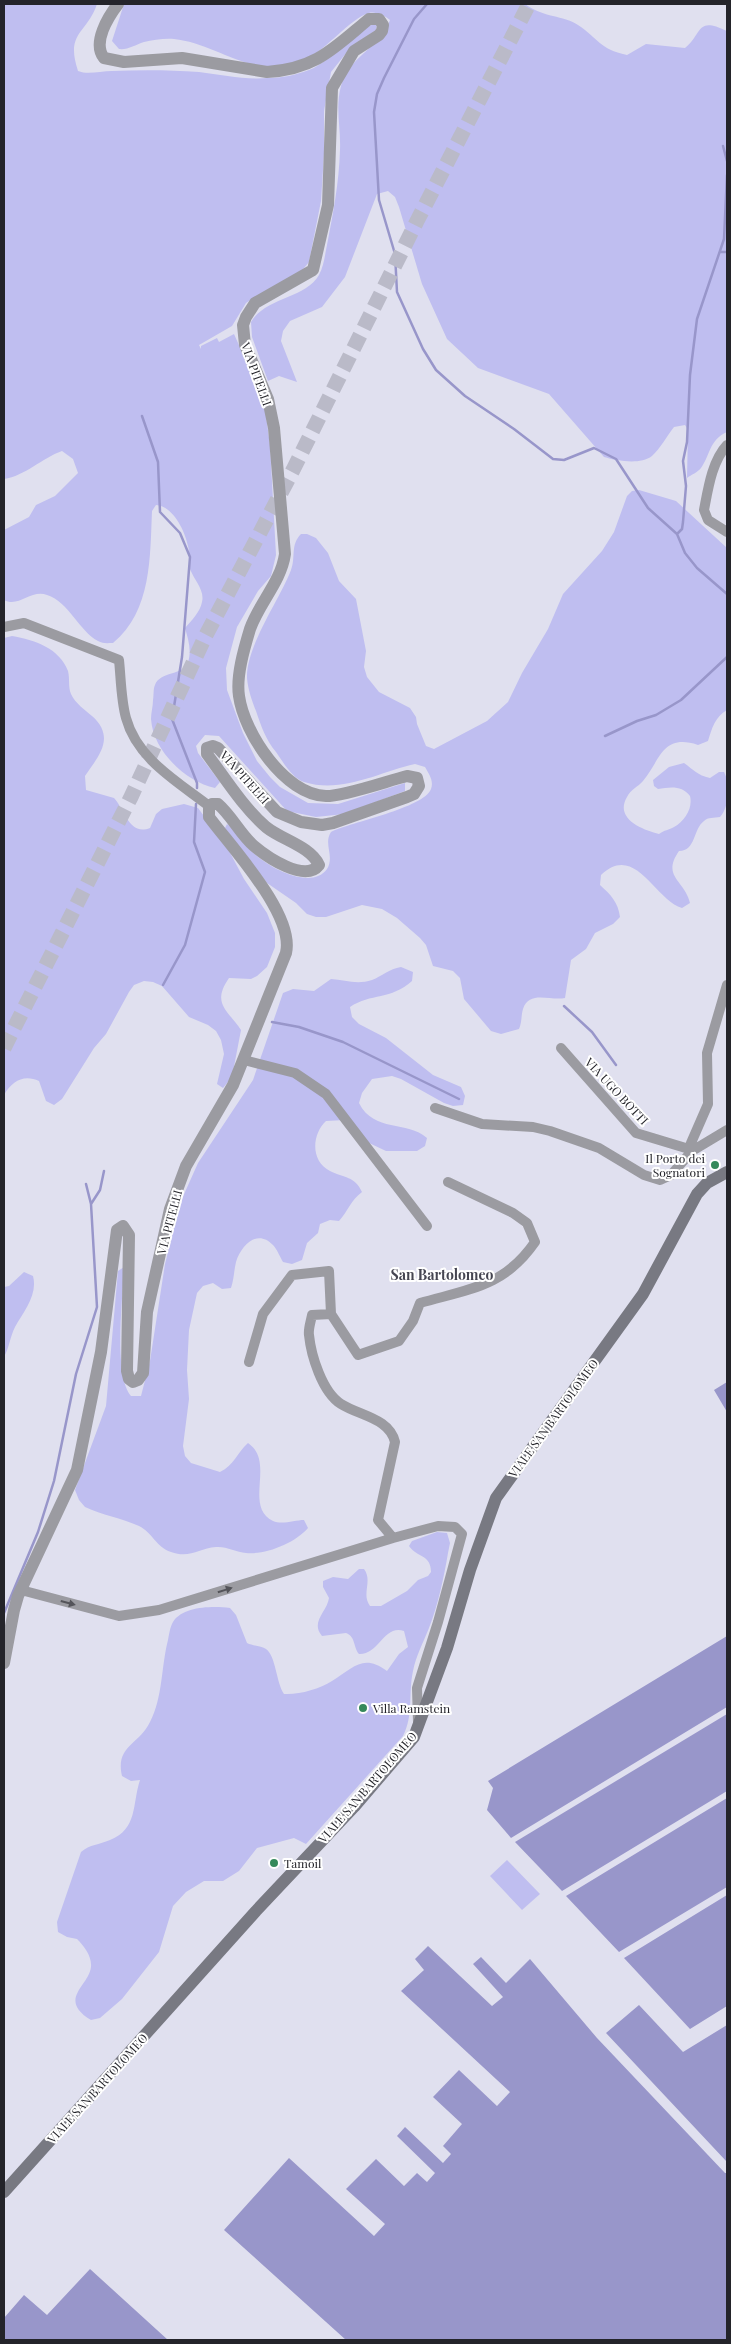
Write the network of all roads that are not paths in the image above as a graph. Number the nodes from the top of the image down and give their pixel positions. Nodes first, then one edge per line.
1 (118, 4) edge
2 (727, 445) edge
3 (727, 532) edge
4 (4, 627) edge
5 (209, 806) junction
6 (727, 985) edge
7 (561, 1048) dead end
8 (244, 1060) junction
9 (435, 1108) dead end
10 (727, 1130) edge
11 (691, 1150) junction
12 (727, 1172) edge
13 (448, 1182) dead end
14 (427, 1226) dead end
15 (331, 1314) junction
16 (249, 1362) dead end
17 (393, 1538) junction
18 (21, 1590) junction
19 (4, 1663) edge
20 (418, 1728) junction
21 (4, 2192) edge

1 - 5 street, VIA PITELLI
2 - 3 street
4 - 5 street
5 - 8 street, VIA PITELLI
6 - 11 street
7 - 11 street, VIA UGO BOTTI
8 - 14 street
8 - 18 street, VIA PITELLI
9 - 11 street
10 - 11 street
12 - 20 main road, VIALE SAN BARTOLOMEO
13 - 15 street
15 - 16 street
15 - 17 street
18 -> 17 street
17 - 20 street
18 - 19 street, VIA PITELLI
20 - 21 main road, VIALE SAN BARTOLOMEO

